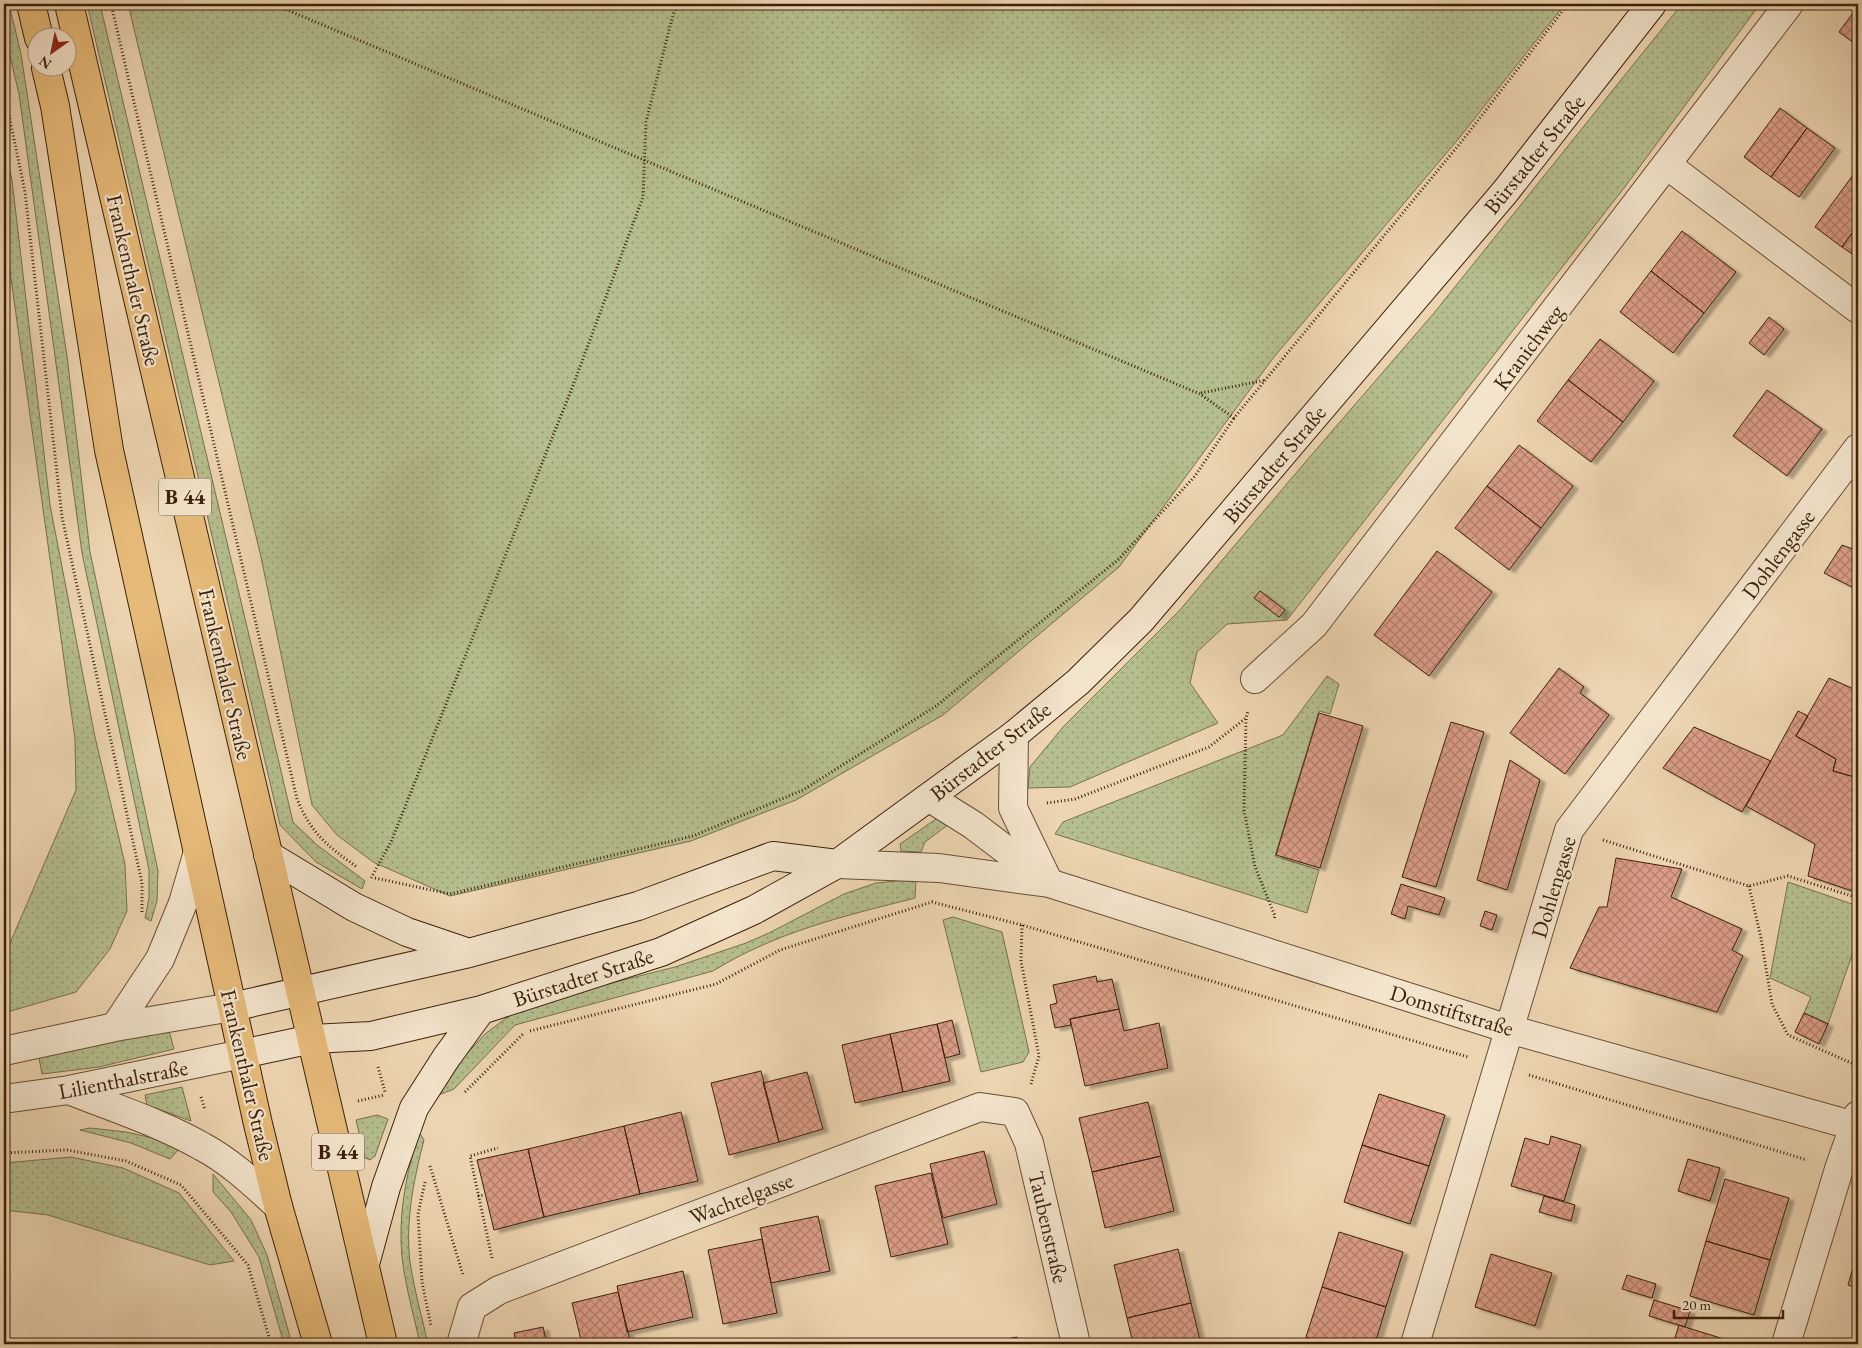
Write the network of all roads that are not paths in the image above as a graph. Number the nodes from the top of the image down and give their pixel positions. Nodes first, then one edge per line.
1 (31, 4) edge
2 (69, 4) edge
3 (1652, 4) edge
4 (1789, 4) edge
5 (37, 28) edge
6 (48, 78) edge
7 (1667, 165) junction
8 (1858, 309) edge
9 (1858, 448) edge
10 (1255, 679) road end
11 (1014, 736) junction
12 (930, 798) junction
13 (198, 852) junction
14 (268, 855) junction
15 (837, 864) junction
16 (1049, 883) junction
17 (469, 953) junction
18 (300, 991) junction
19 (232, 1006) junction
20 (481, 1010) junction
21 (115, 1027) junction
22 (1509, 1028) junction
23 (312, 1040) junction
24 (4, 1050) edge
25 (242, 1054) junction
26 (69, 1090) junction
27 (4, 1099) edge
28 (1015, 1112) joint
29 (1857, 1123) edge
30 (278, 1206) junction
31 (365, 1264) junction
32 (318, 1344) edge
33 (383, 1344) edge
34 (463, 1344) edge
35 (1076, 1344) edge
36 (1415, 1344) edge
37 (1786, 1344) edge

1 - 5 main road
2 - 14 main road, Frankenthaler Straße / B 44
3 - 11 street, Bürstadter Straße
4 - 7 street, Kranichweg
6 - 13 main road, Frankenthaler Straße
7 - 8 street
7 - 10 street, Kranichweg
9 - 22 street, Dohlengasse
11 - 12 street, Bürstadter Straße
11 - 16 street
12 - 15 street, Bürstadter Straße
12 - 16 street
13 - 19 main road, Frankenthaler Straße
13 - 21 street
14 - 17 street
14 - 18 main road, Frankenthaler Straße / B 44
15 - 16 street
15 - 17 street
15 - 20 street, Bürstadter Straße
16 - 22 street, Domstiftstraße
17 - 18 street
18 - 19 street
18 - 23 main road, Frankenthaler Straße / B 44
19 - 21 street
19 - 25 main road, Frankenthaler Straße
20 - 23 street, Bürstadter Straße
20 - 31 street
21 - 24 street
22 - 29 street, Domstiftstraße
22 - 36 street, Dohlengasse
23 - 25 street, Lilienthalstraße
23 - 31 main road, Frankenthaler Straße / B 44
25 - 26 street, Lilienthalstraße
25 - 30 main road, Frankenthaler Straße
26 - 27 street, Lilienthalstraße
26 - 30 street
28 - 34 street, Wachtelgasse
28 - 35 street, Taubenstraße
29 - 37 street
30 - 32 main road, Frankenthaler Straße
31 - 33 main road, Frankenthaler Straße / B 44

